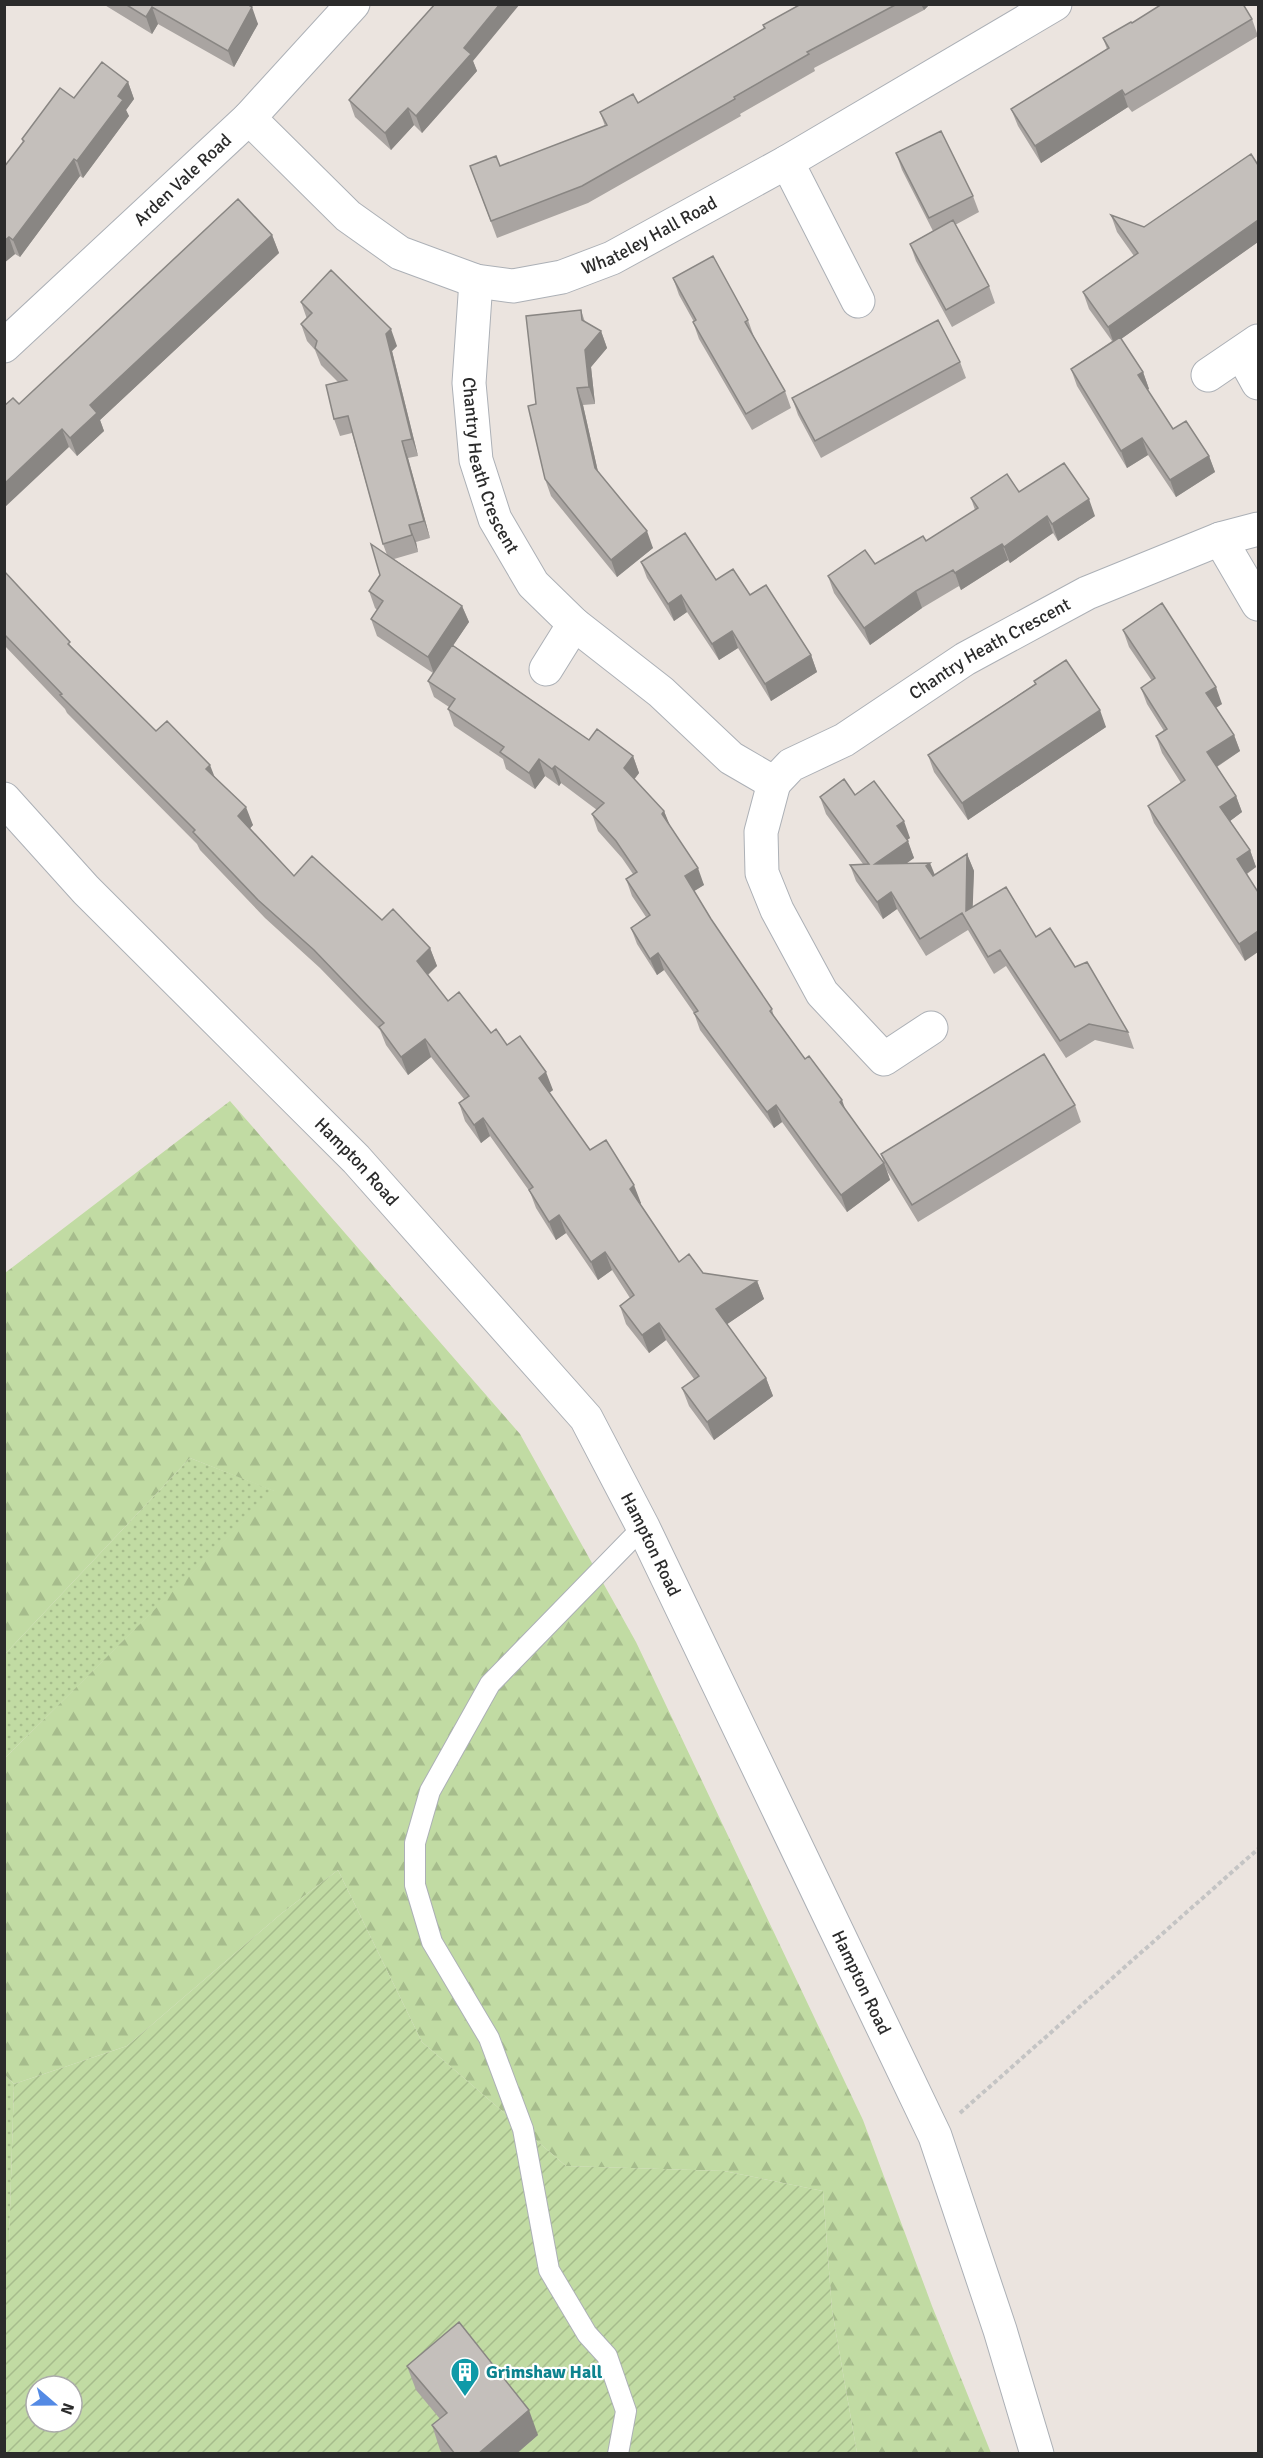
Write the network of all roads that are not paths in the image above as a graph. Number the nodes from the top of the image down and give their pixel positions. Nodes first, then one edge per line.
1 (1055, 4) edge
2 (342, 8) edge
3 (249, 117) junction
4 (787, 162) junction
5 (476, 281) junction
6 (858, 301) dead end
7 (4, 346) edge
8 (1250, 348) edge
9 (1208, 375) dead end
10 (1258, 383) edge
11 (1258, 529) edge
12 (1220, 539) junction
13 (1258, 604) edge
14 (574, 624) junction
15 (546, 669) dead end
16 (774, 783) junction
17 (4, 799) edge
18 (931, 1028) dead end
19 (643, 1527) junction
20 (618, 2454) edge
21 (1037, 2454) edge

1 - 4 street, Whateley Hall Road
2 - 3 street, Arden Vale Road
3 - 5 street, Whateley Hall Road
3 - 7 street, Arden Vale Road
4 - 5 street, Whateley Hall Road
4 - 6 street
5 - 14 street, Chantry Heath Crescent
8 - 9 street
8 - 10 street
11 - 12 street, Chantry Heath Crescent
12 - 13 street
12 - 16 street, Chantry Heath Crescent
14 - 15 street
14 - 16 street, Chantry Heath Crescent
16 - 18 street
17 - 19 street, Hampton Road
19 - 20 lane
19 - 21 street, Hampton Road

